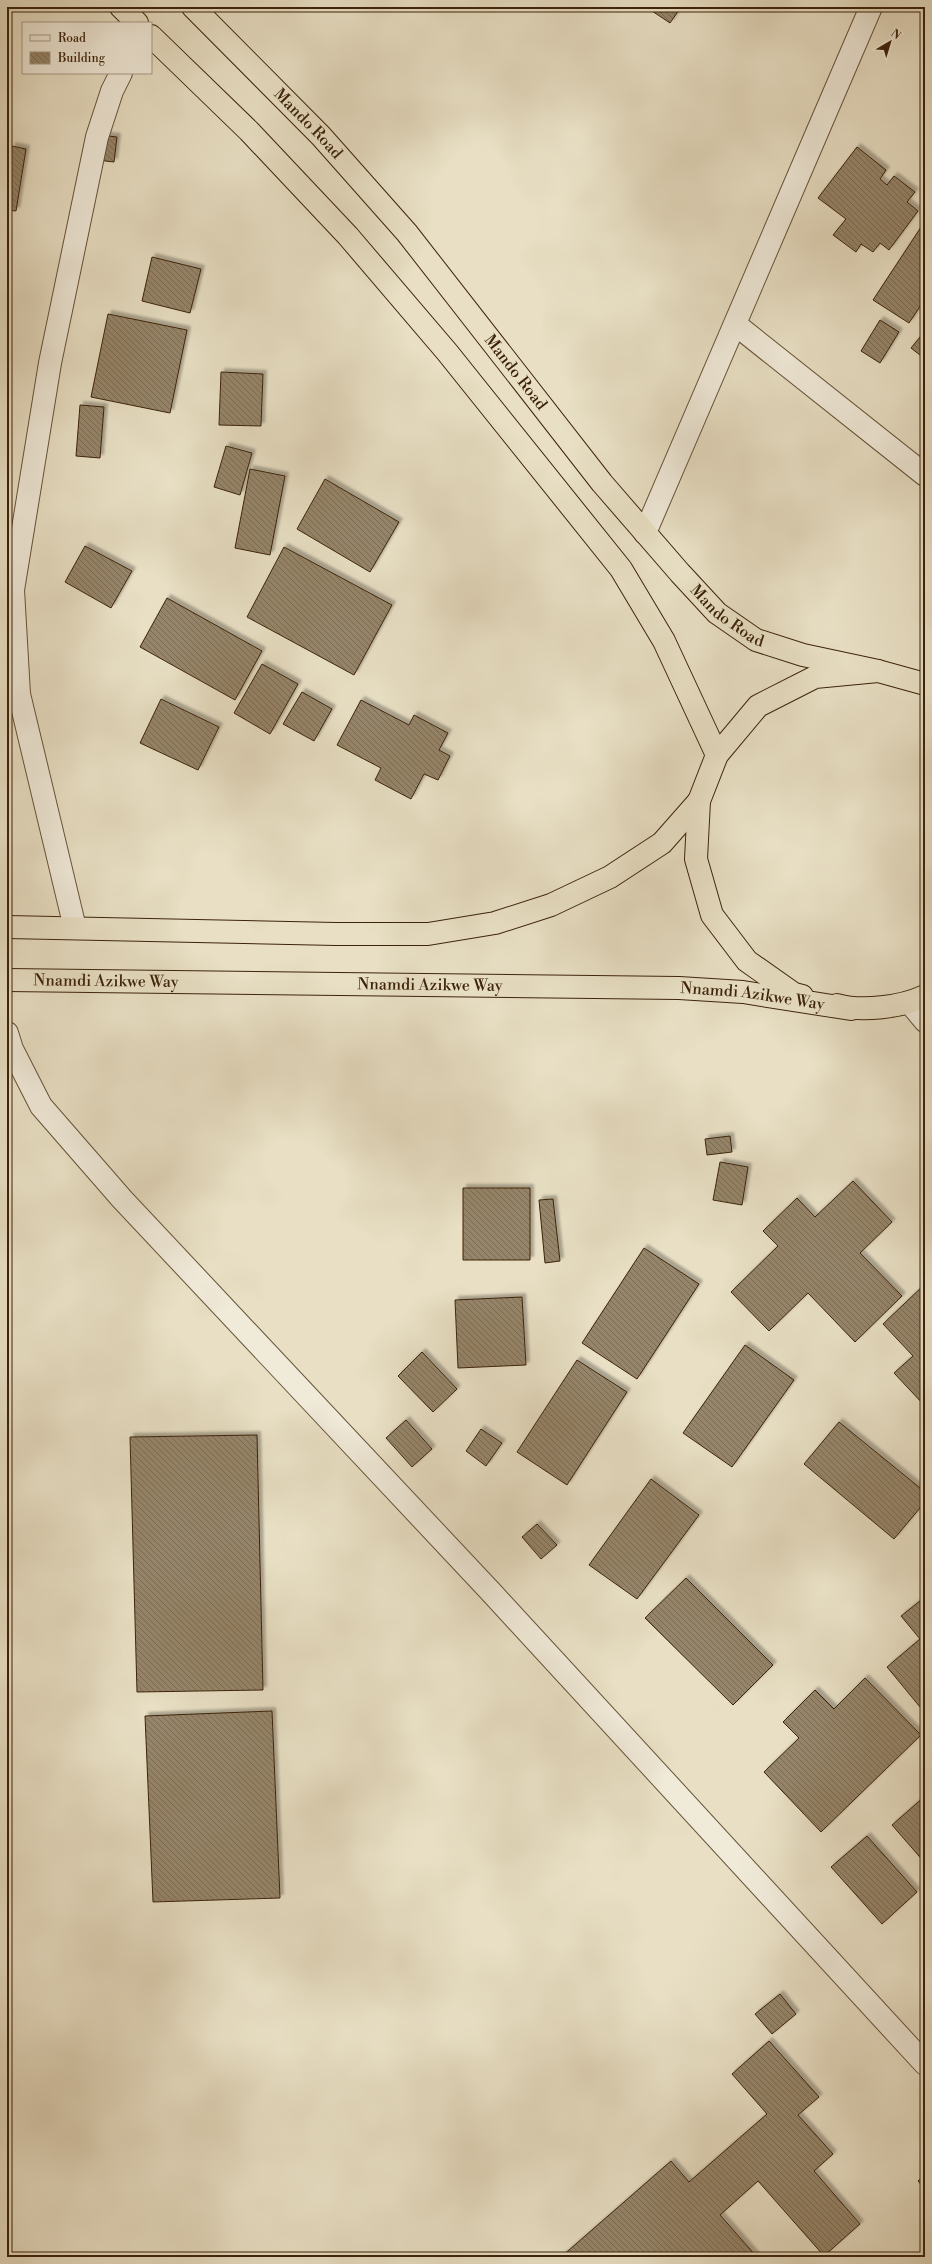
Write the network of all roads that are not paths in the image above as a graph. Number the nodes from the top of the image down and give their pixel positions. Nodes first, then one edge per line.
1 (121, 7) edge
2 (193, 7) edge
3 (871, 7) edge
4 (136, 22) edge
5 (152, 37) edge
6 (120, 74) edge
7 (735, 324) junction
8 (925, 475) edge
9 (645, 533) junction
10 (878, 671) junction
11 (925, 684) edge
12 (717, 755) junction
13 (699, 801) junction
14 (7, 927) edge
15 (75, 928) junction
16 (7, 980) edge
17 (917, 1000) edge
18 (851, 1009) junction
19 (925, 1021) edge
20 (7, 1033) edge
21 (925, 2064) edge

1 - 4 highway
2 - 9 highway, Mando Road
3 - 7 street
5 - 12 highway
6 - 15 street
7 - 8 street
7 - 9 street
9 - 10 highway, Mando Road
10 - 11 highway, Mando Road
10 - 12 highway
12 - 13 highway
13 - 15 highway
13 - 18 highway
14 - 15 highway
16 - 18 highway, Nnamdi Azikwe Way
17 - 18 highway
17 - 19 street
20 - 21 street

